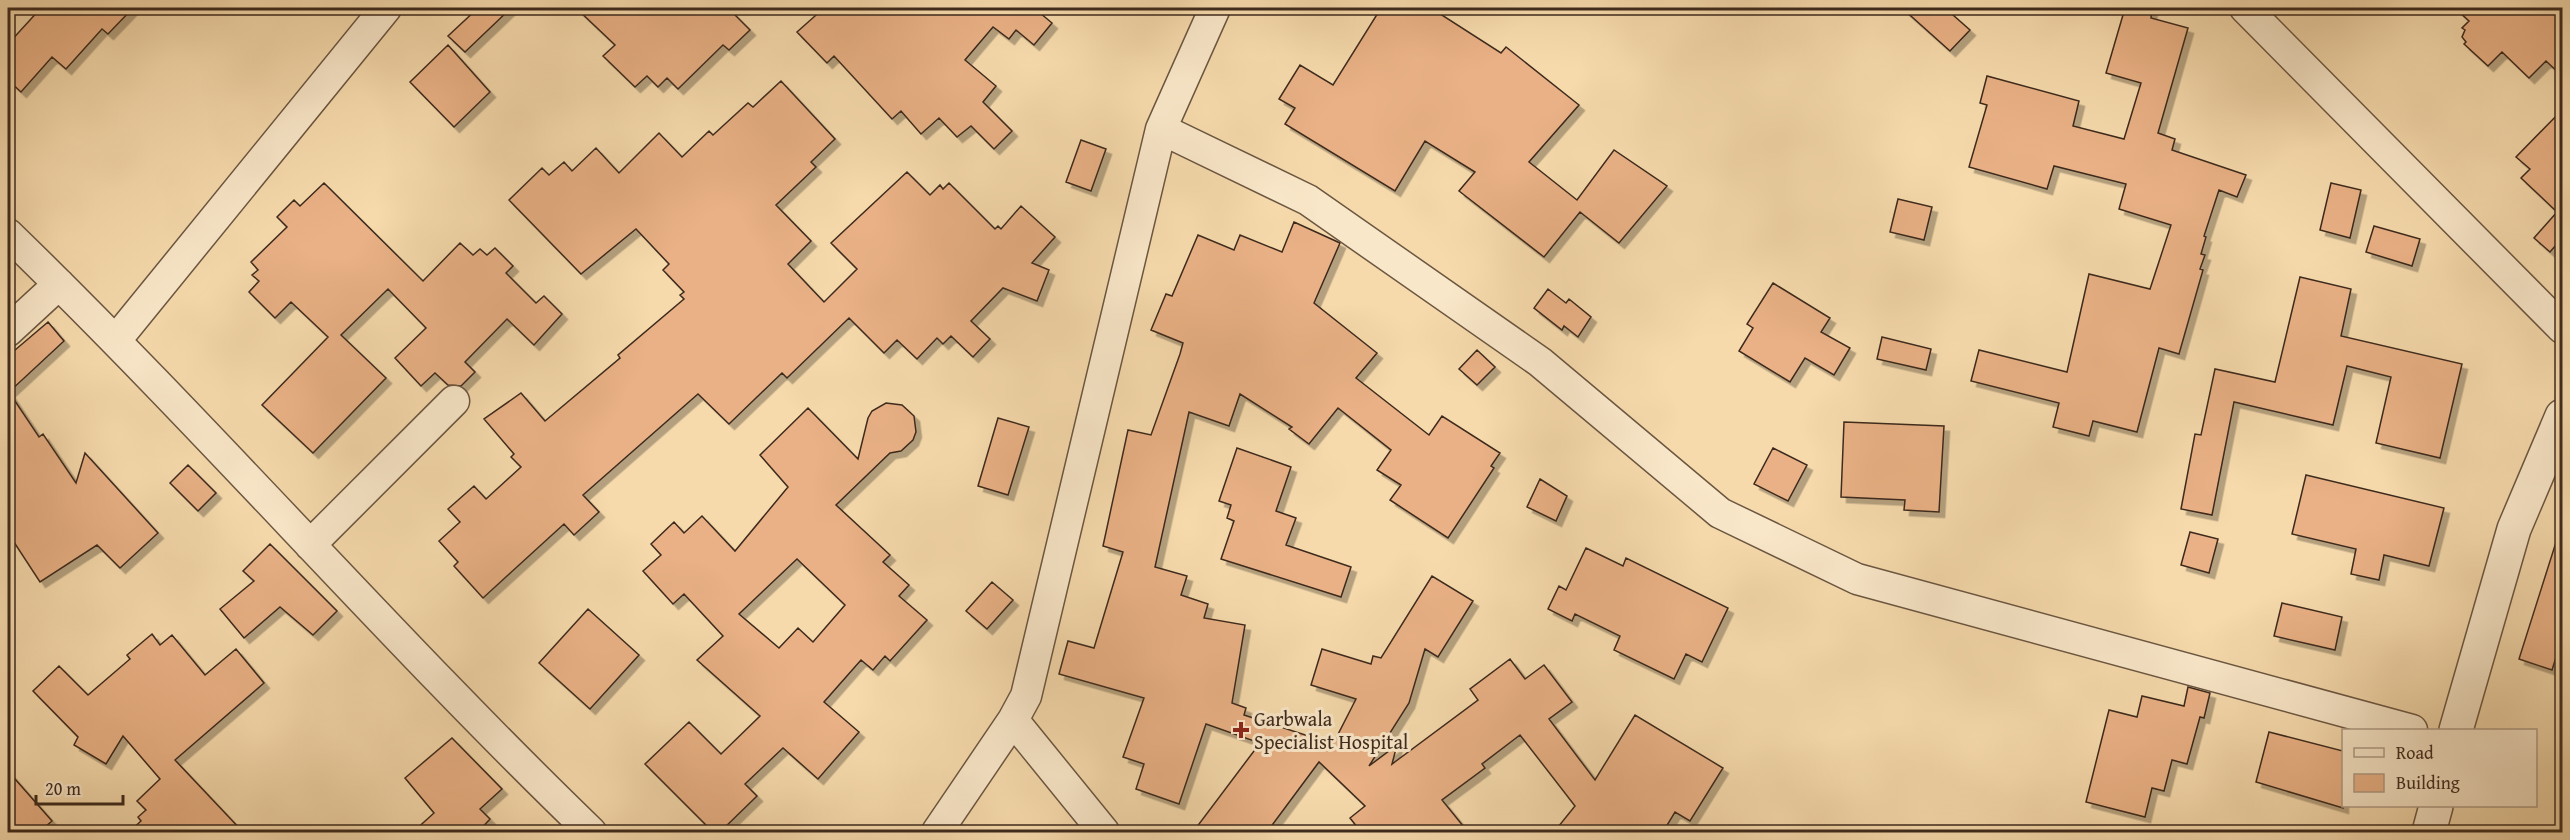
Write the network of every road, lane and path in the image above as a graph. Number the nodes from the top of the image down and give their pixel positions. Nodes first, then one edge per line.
1 (386, 8) edge
2 (1215, 8) edge
3 (2245, 8) edge
4 (1161, 129) junction
5 (8, 234) edge
6 (59, 284) junction
7 (2562, 328) edge
8 (8, 331) edge
9 (116, 340) junction
10 (454, 401) dead end
11 (2562, 416) edge
12 (310, 545) junction
13 (1013, 720) junction
14 (2408, 729) edge
15 (2456, 729) edge
16 (2436, 807) edge
17 (591, 832) edge
18 (937, 832) edge
19 (1104, 832) edge
20 (2429, 832) edge

1 - 9 street
2 - 4 street
3 - 7 street
4 - 13 street
4 - 14 street
5 - 6 street
6 - 8 street
6 - 9 street
9 - 12 street
10 - 12 street
11 - 15 street
12 - 17 street
13 - 18 street
13 - 19 street
16 - 20 street

